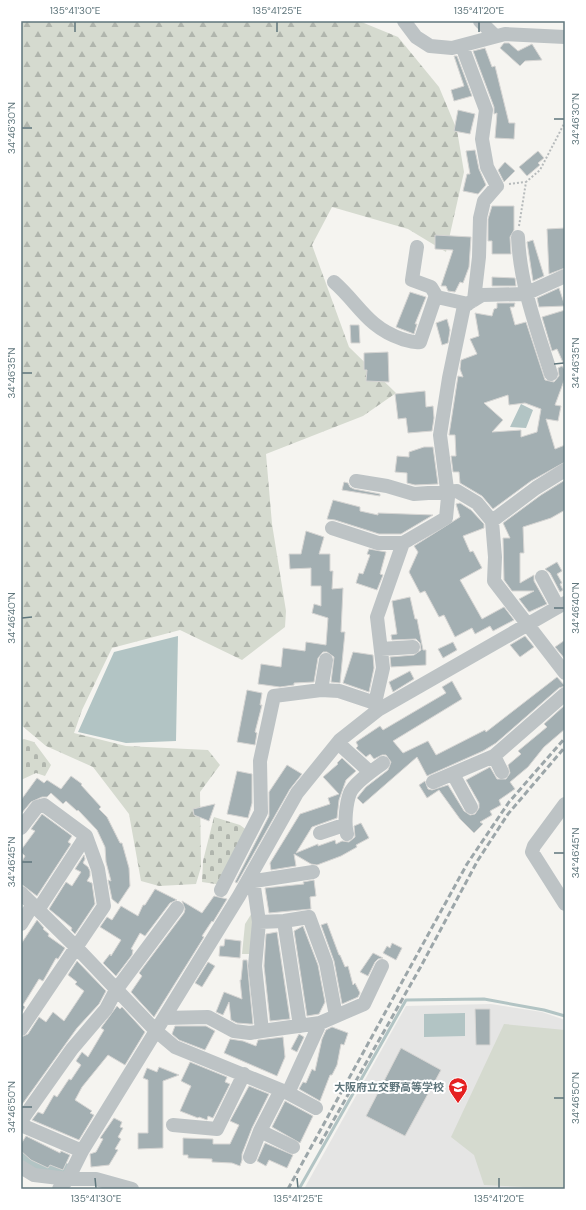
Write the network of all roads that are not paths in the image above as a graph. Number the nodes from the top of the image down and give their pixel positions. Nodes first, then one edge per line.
1 (404, 21) edge
2 (480, 21) edge
3 (496, 21) edge
4 (495, 36) junction
5 (565, 38) edge
6 (462, 46) junction
7 (518, 237) road end
8 (418, 247) dead end
9 (565, 276) edge
10 (334, 282) dead end
11 (526, 294) junction
12 (436, 295) junction
13 (471, 302) junction
14 (551, 374) dead end
15 (565, 470) edge
16 (356, 481) dead end
17 (448, 492) junction
18 (492, 521) junction
19 (332, 528) dead end
20 (403, 543) junction
21 (542, 577) dead end
22 (562, 605) edge
23 (528, 625) junction
24 (413, 647) dead end
25 (381, 649) junction
26 (326, 660) dead end
27 (565, 673) edge
28 (320, 690) junction
29 (565, 694) edge
30 (376, 706) junction
31 (338, 742) junction
32 (494, 756) junction
33 (383, 763) dead end
34 (370, 772) junction
35 (502, 772) dead end
36 (453, 774) junction
37 (433, 782) dead end
38 (565, 804) edge
39 (471, 807) dead end
40 (247, 826) junction
41 (21, 828) edge
42 (320, 833) dead end
43 (86, 836) junction
44 (271, 839) junction
45 (313, 872) dead end
46 (253, 877) junction
47 (222, 890) dead end
48 (21, 893) edge
49 (565, 904) edge
50 (35, 908) junction
51 (177, 908) dead end
52 (284, 921) junction
53 (259, 922) junction
54 (21, 924) edge
55 (76, 947) junction
56 (382, 966) dead end
57 (116, 990) junction
58 (336, 1016) junction
59 (164, 1018) junction
60 (320, 1023) junction
61 (300, 1026) junction
62 (21, 1029) edge
63 (156, 1031) junction
64 (262, 1031) junction
65 (244, 1074) junction
66 (285, 1091) junction
67 (316, 1108) dead end
68 (21, 1121) edge
69 (21, 1125) edge
70 (172, 1125) dead end
71 (260, 1131) junction
72 (293, 1147) dead end
73 (82, 1152) junction
74 (250, 1157) dead end
75 (21, 1167) edge
76 (66, 1186) edge
77 (132, 1189) edge

1 - 6 street
2 - 4 street
3 - 4 street
4 - 5 street
4 - 6 street
6 - 13 street
7 - 11 street
8 - 12 street
9 - 11 street
10 - 12 street
11 - 13 street
11 - 14 street
12 - 13 street
13 - 17 street
15 - 18 street
16 - 17 street
17 - 18 street
17 - 20 street
18 - 23 street
19 - 20 street
20 - 25 street
21 - 22 street
22 - 23 street
23 - 27 street
23 - 30 street
24 - 25 street
25 - 30 street
26 - 28 street
28 - 30 street
28 - 40 street
29 - 32 street
30 - 31 street
31 - 34 street
31 - 44 street
32 - 35 street
32 - 36 street
33 - 34 street
34 - 42 street
36 - 37 street
36 - 39 street
38 - 49 street
40 - 44 street
40 - 47 street
41 - 43 street
43 - 50 street
43 - 55 street
44 - 46 street
45 - 46 street
46 - 53 street
46 - 59 street
48 - 50 street
50 - 54 street
50 - 55 street
51 - 57 street
52 - 53 street
52 - 58 street
52 - 61 street
53 - 64 street
55 - 57 street
55 - 62 street
56 - 58 street
57 - 63 street
57 - 68 street
58 - 60 street
59 - 63 street
59 - 64 street
60 - 61 street
60 - 66 street
61 - 64 street
63 - 65 street
63 - 73 street
65 - 66 street
65 - 70 street
66 - 67 street
66 - 71 street
69 - 73 street
71 - 72 street
71 - 74 street
73 - 76 street
75 - 76 street
76 - 77 street

